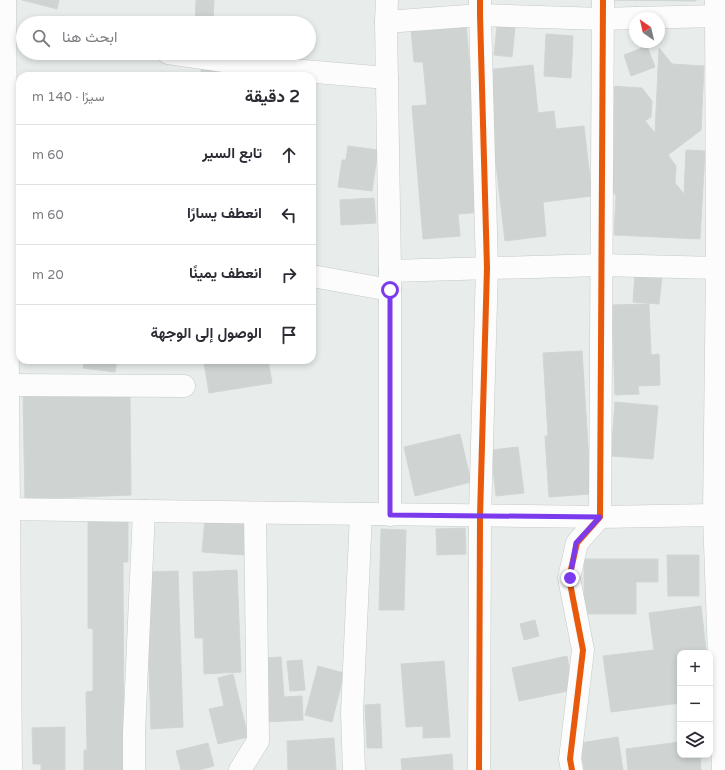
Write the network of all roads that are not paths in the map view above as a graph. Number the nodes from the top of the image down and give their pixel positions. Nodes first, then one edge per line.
1 (5, 0) edge
2 (386, 0) edge
3 (480, 8) edge
4 (716, 8) edge
5 (603, 10) edge
6 (665, 14) edge
7 (629, 16) edge
8 (386, 22) junction
9 (10, 30) edge
10 (217, 60) edge
11 (316, 72) edge
12 (316, 72) edge
13 (387, 78) junction
14 (3, 108) edge
15 (3, 155) edge
16 (13, 205) edge
17 (601, 265) junction
18 (487, 268) junction
19 (717, 268) junction
20 (4, 275) edge
21 (316, 276) edge
22 (390, 280) junction
23 (184, 386) dead end
24 (5, 394) edge
25 (4, 509) edge
26 (144, 511) junction
27 (255, 513) junction
28 (361, 514) junction
29 (390, 515) junction
30 (714, 515) junction
31 (480, 516) junction
32 (600, 517) junction
33 (5, 639) edge
34 (7, 768) edge
35 (134, 770) edge
36 (240, 770) edge
37 (354, 770) edge
38 (479, 770) edge
39 (572, 770) edge
40 (723, 770) edge

1 - 9 street
2 - 8 street
3 - 5 street
3 - 8 street
3 - 18 street
4 - 6 street
4 - 19 street
5 - 7 street
5 - 17 street
8 - 13 street
9 - 14 street
10 - 12 street
11 - 13 street
13 - 22 street
14 - 15 street
15 - 16 street
16 - 20 street
17 - 18 street
17 - 19 street
17 - 32 street
18 - 22 street
18 - 31 street
19 - 30 street
20 - 24 street
21 - 22 street
22 - 29 street
23 - 24 street
24 - 25 street
25 - 26 street
25 - 33 street
26 - 27 street
26 - 35 street
27 - 28 street
27 - 36 street
28 - 29 street
28 - 37 street
29 - 31 street
30 - 32 street
30 - 40 street
31 - 32 street
31 - 38 street
32 - 39 street
33 - 34 street

